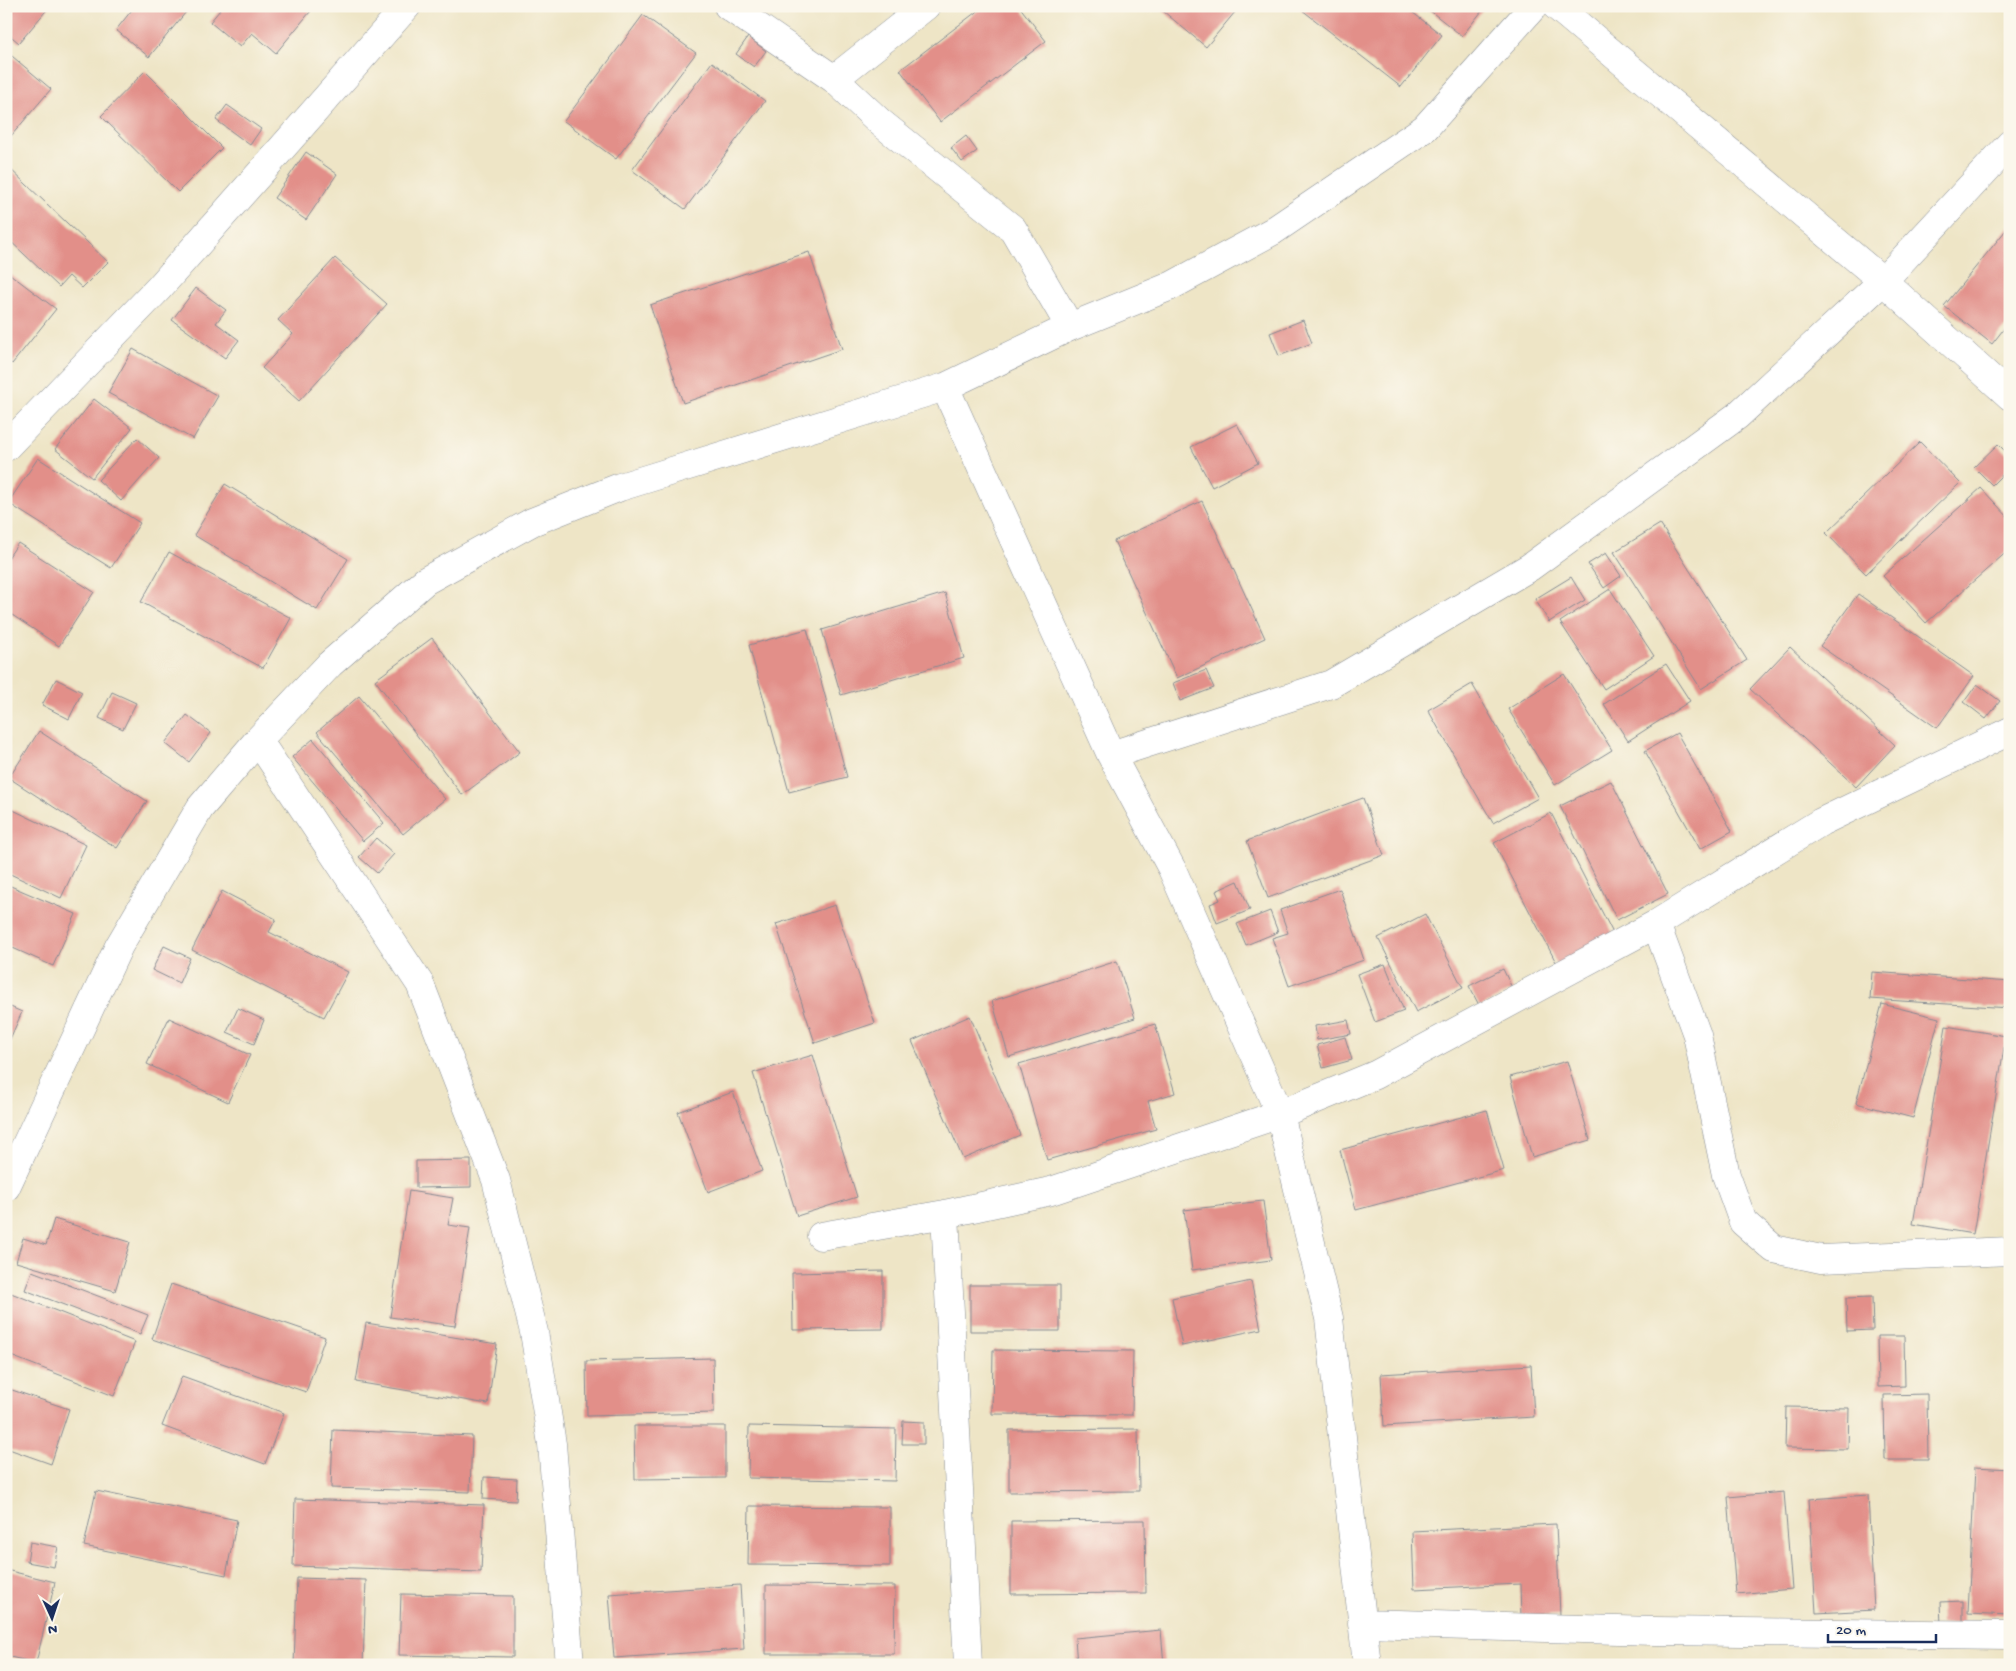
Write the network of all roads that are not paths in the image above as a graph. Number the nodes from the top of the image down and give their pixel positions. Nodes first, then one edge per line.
1 (407, 6) edge
2 (728, 6) edge
3 (926, 6) edge
4 (1534, 6) edge
5 (1556, 6) edge
6 (834, 79) junction
7 (2010, 144) edge
8 (1883, 281) junction
9 (1070, 326) junction
10 (944, 387) junction
11 (2010, 396) edge
12 (6, 447) edge
13 (2010, 731) edge
14 (258, 740) junction
15 (1111, 755) junction
16 (1656, 924) junction
17 (1280, 1114) junction
18 (6, 1187) edge
19 (945, 1214) junction
20 (821, 1236) dead end
21 (2010, 1251) edge
22 (1362, 1623) junction
23 (2010, 1635) edge
24 (570, 1665) edge
25 (968, 1665) edge
26 (1367, 1665) edge

1 - 12 street
2 - 6 street
3 - 6 street
4 - 9 street
5 - 8 street
6 - 9 street
7 - 8 street
8 - 11 street
8 - 15 street
9 - 10 street
10 - 14 street
10 - 15 street
13 - 16 street
14 - 18 street
14 - 24 street
15 - 17 street
16 - 17 street
16 - 21 street
17 - 19 street
17 - 22 street
19 - 20 street
19 - 25 street
22 - 23 street
22 - 26 street

